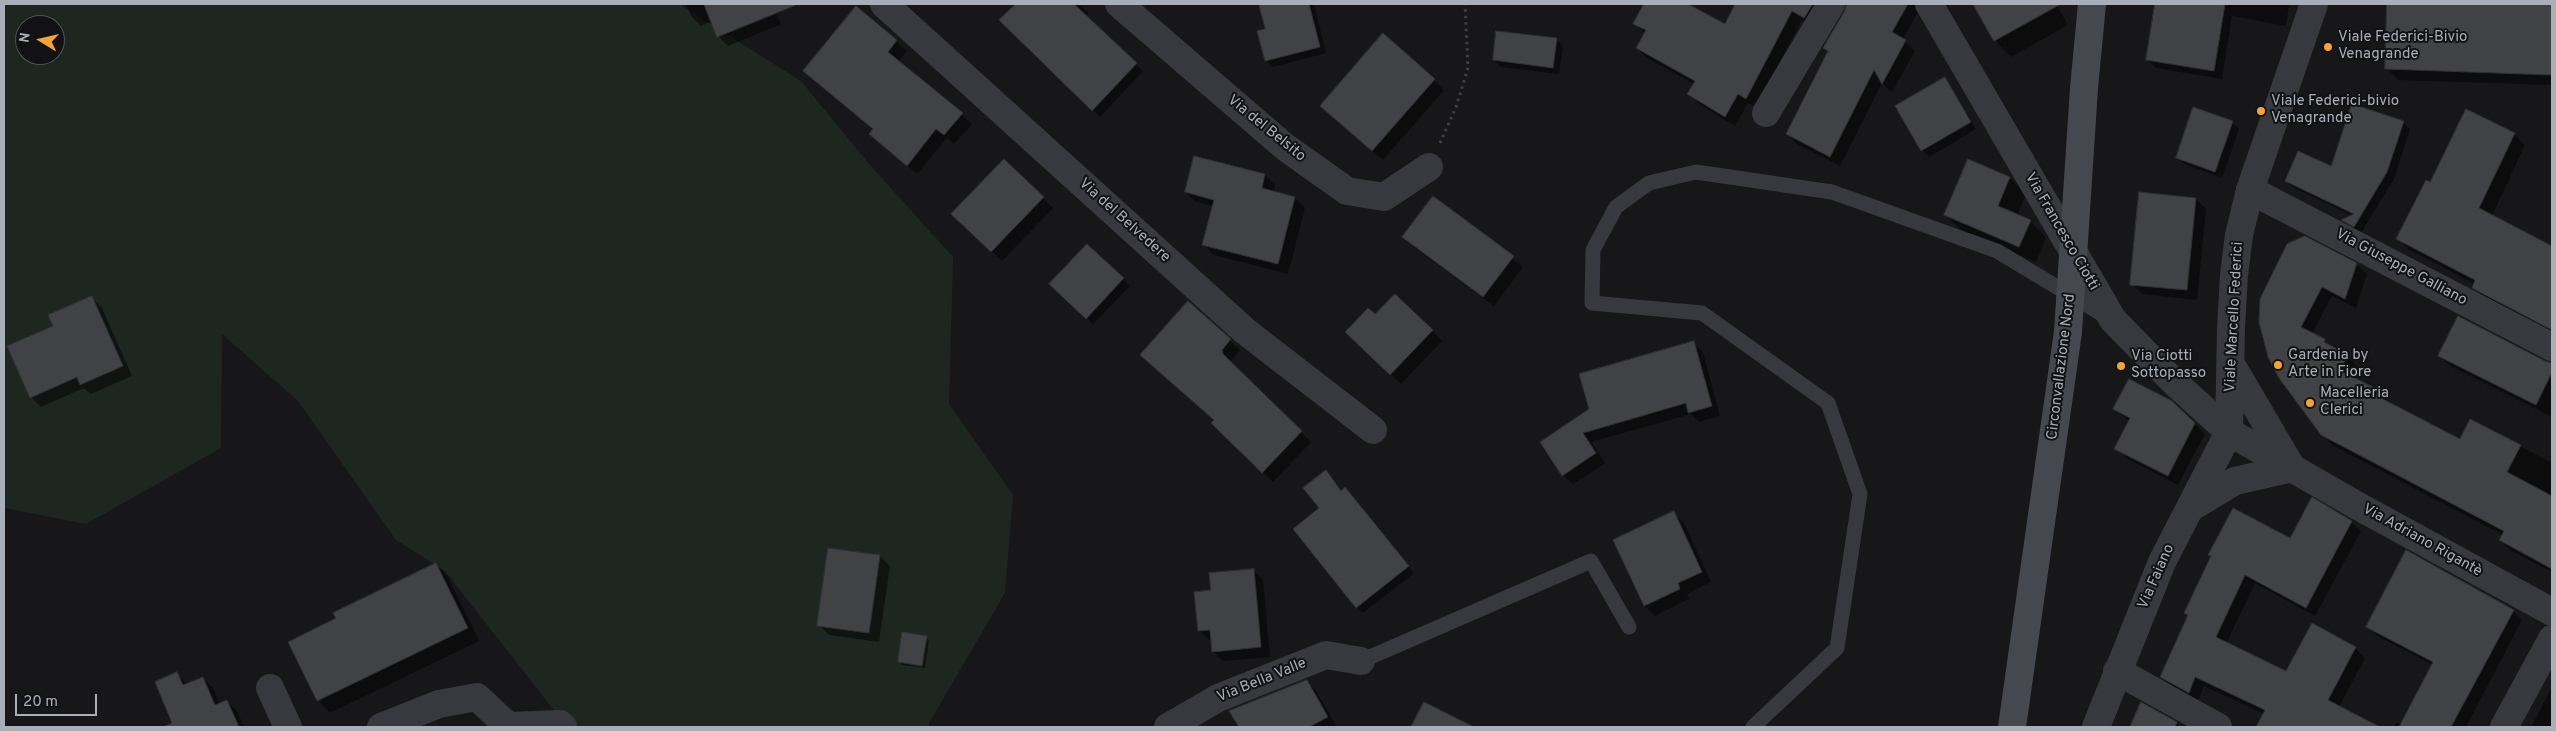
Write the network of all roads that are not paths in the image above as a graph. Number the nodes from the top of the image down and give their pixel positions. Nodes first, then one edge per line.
1 (884, 4) edge
2 (1119, 4) edge
3 (1831, 4) edge
4 (1929, 4) edge
5 (2092, 4) edge
6 (2314, 4) edge
7 (1766, 114) dead end
8 (1429, 167) road end
9 (2250, 190) junction
10 (2113, 320) junction
11 (2552, 347) edge
12 (2230, 364) junction
13 (1372, 430) dead end
14 (2229, 432) junction
15 (2292, 468) junction
16 (2192, 507) junction
17 (2552, 612) edge
18 (1629, 627) dead end
19 (2552, 639) edge
20 (1361, 661) joint
21 (2117, 671) junction
22 (270, 688) dead end
23 (288, 727) edge
24 (381, 727) edge
25 (563, 727) edge
26 (1168, 727) edge
27 (1753, 727) edge
28 (2012, 727) edge
29 (2096, 727) edge
30 (2218, 727) edge
31 (2504, 727) edge

1 - 13 street, Via del Belvedere
2 - 8 street, Via del Belsito
3 - 7 street
4 - 10 street, Via Francesco Ciotti
5 - 28 main road, Circonvallazione Nord, bridge
6 - 9 street, Viale Marcello Federici
9 - 11 street, Via Giuseppe Galliano
9 - 12 street, Viale Marcello Federici
10 - 14 street, Via Francesco Ciotti
10 - 27 lane
12 - 14 street, Viale Marcello Federici
12 - 15 street
14 - 15 street, Via Adriano Rigantè
14 - 16 street, Via Faiano
15 - 16 street
15 - 17 street, Via Adriano Rigantè
16 - 21 street, Via Faiano
18 - 20 lane
19 - 31 street
20 - 26 street, Via Bella Valle
21 - 29 street, Via Faiano
21 - 30 street
22 - 23 street
24 - 25 street

